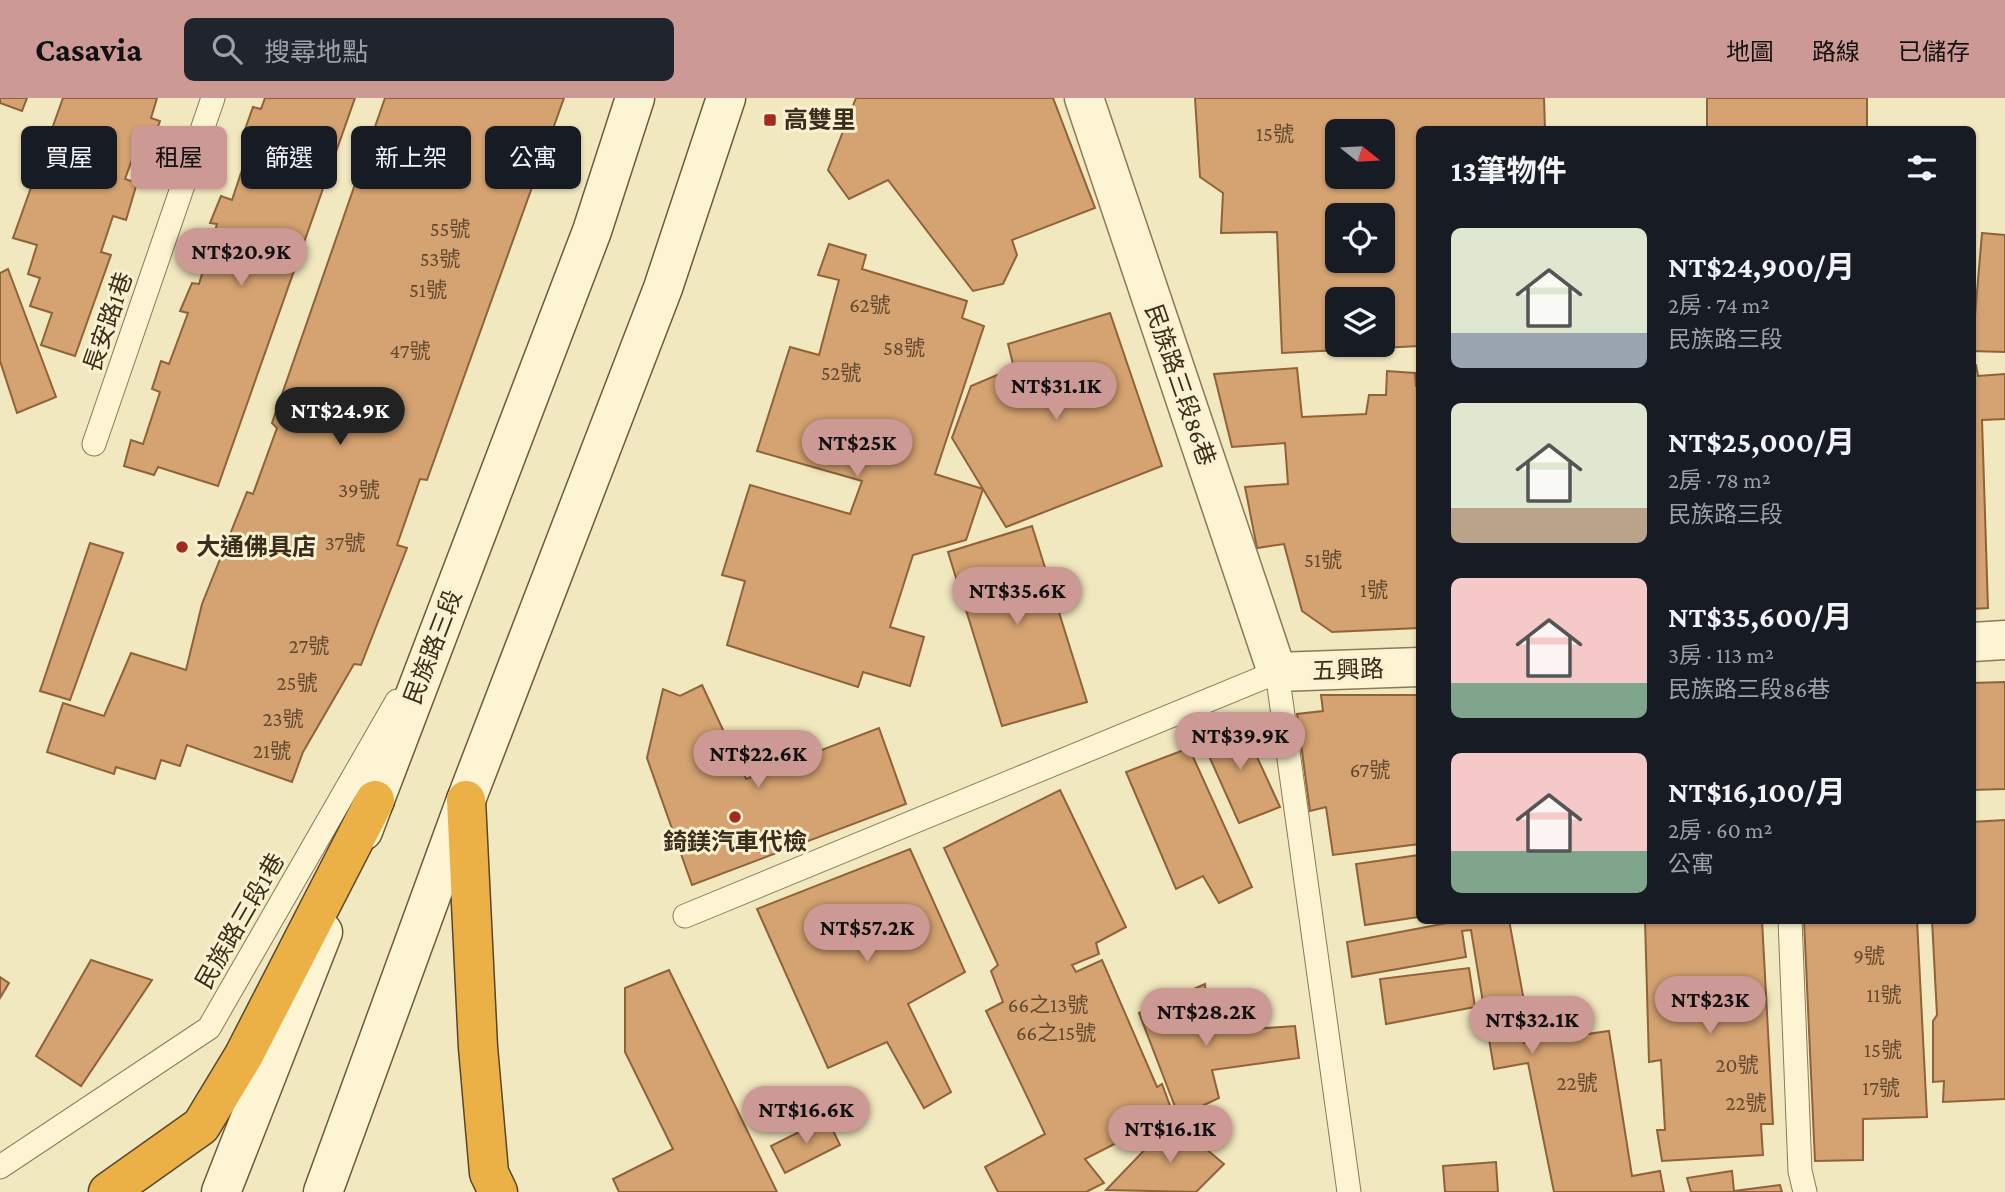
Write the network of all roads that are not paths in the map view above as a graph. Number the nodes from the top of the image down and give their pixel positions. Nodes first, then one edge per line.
1 (213, 98) edge
2 (635, 98) edge
3 (726, 98) edge
4 (1084, 98) edge
5 (94, 444) dead end
6 (443, 622) junction
7 (2005, 640) edge
8 (1976, 642) edge
9 (1416, 667) edge
10 (1277, 672) junction
11 (375, 800) junction
12 (466, 800) junction
13 (685, 916) dead end
14 (1790, 924) edge
15 (0, 1167) edge
16 (108, 1192) edge
17 (221, 1192) edge
18 (324, 1192) edge
19 (498, 1192) edge
20 (1349, 1192) edge
21 (1805, 1192) edge

1 - 5 lane, 長安路1巷
2 - 6 main road, 民族路三段
3 - 12 main road
4 - 10 main road, 民族路三段86巷
6 - 11 main road, 民族路三段
6 - 15 lane, 民族路三段1巷
7 - 8 main road
9 - 10 main road, 五興路
10 - 13 lane
10 - 20 lane
11 - 16 highway
11 - 17 main road, 民族路三段
12 - 18 main road
12 - 19 highway
14 - 21 lane

